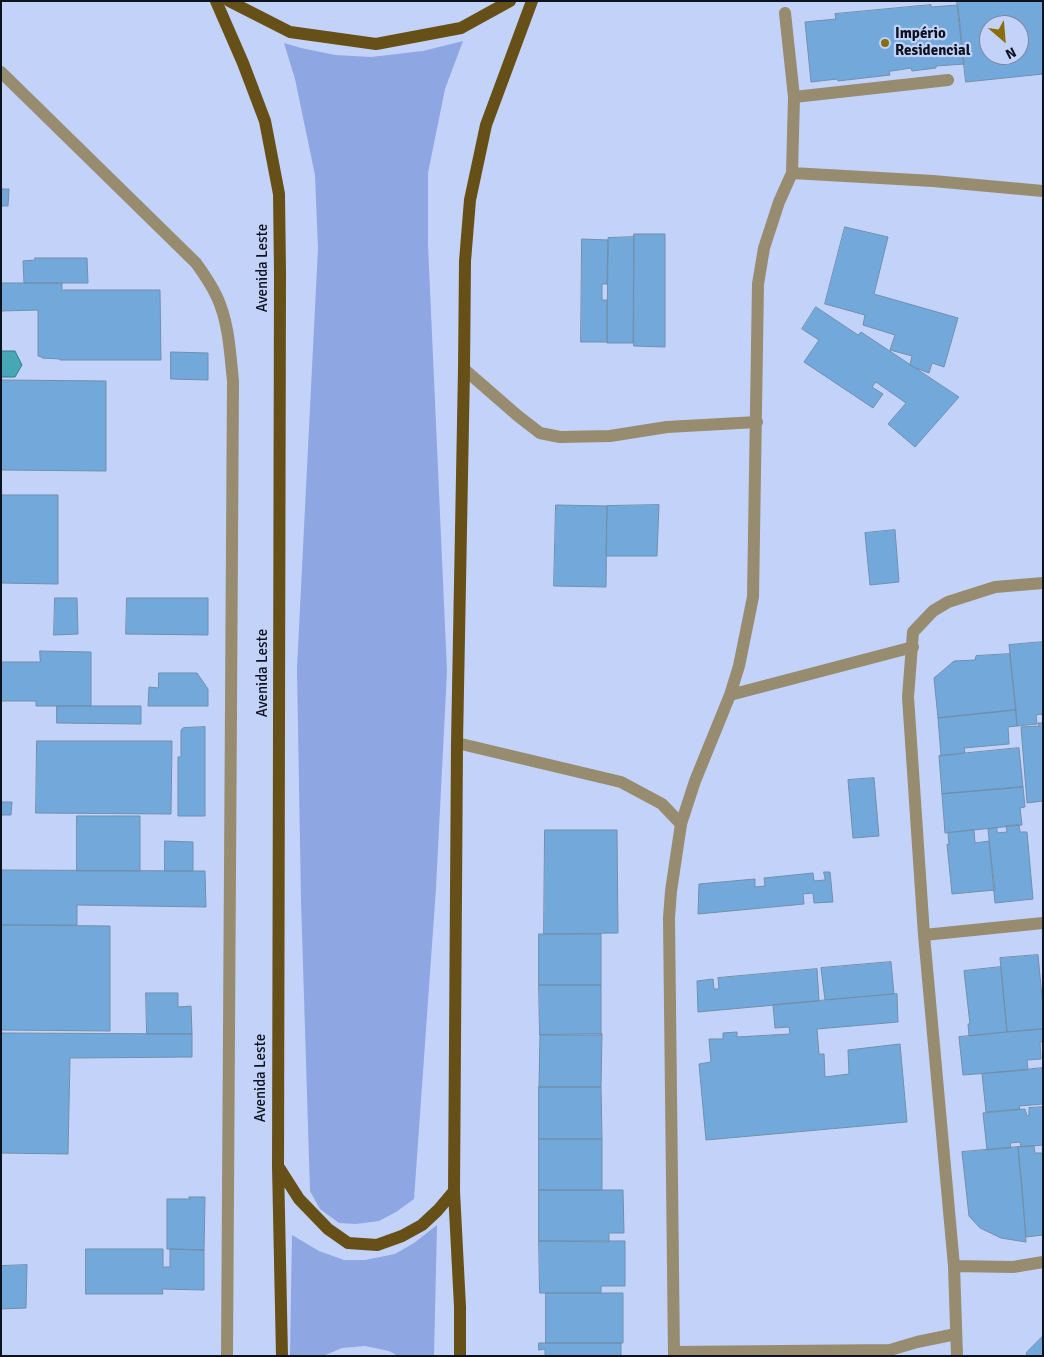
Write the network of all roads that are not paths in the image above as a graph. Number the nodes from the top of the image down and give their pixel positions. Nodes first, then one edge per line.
1 (216, 1) edge
2 (229, 1) edge
3 (510, 1) edge
4 (532, 1) edge
5 (785, 13) dead end
6 (1, 72) edge
7 (948, 80) dead end
8 (794, 97) junction
9 (792, 173) junction
10 (1043, 191) edge
11 (464, 369) junction
12 (756, 422) junction
13 (1043, 583) edge
14 (912, 647) junction
15 (730, 695) junction
16 (457, 743) junction
17 (681, 824) junction
18 (1043, 923) edge
19 (924, 935) junction
20 (278, 1166) junction
21 (454, 1191) junction
22 (1043, 1262) edge
23 (954, 1266) junction
24 (956, 1334) junction
25 (890, 1353) edge
26 (674, 1354) edge
27 (227, 1356) edge
28 (282, 1356) edge
29 (460, 1356) edge
30 (957, 1356) edge

1 - 20 main road, Avenida Leste
2 - 3 main road
4 - 11 main road
5 - 8 street
6 - 27 street
7 - 8 street
8 - 9 street
9 - 10 street
9 - 12 street
11 - 12 street
11 - 16 main road
12 - 15 street
13 - 14 street
14 - 15 street
14 - 19 street
15 - 17 street
16 - 17 street
16 - 21 main road
17 - 26 street
18 - 19 street
19 - 23 street
20 - 21 main road
20 - 28 main road, Avenida Leste
21 - 29 main road
22 - 23 street
23 - 24 street
24 - 25 street
24 - 30 street
25 - 26 street

